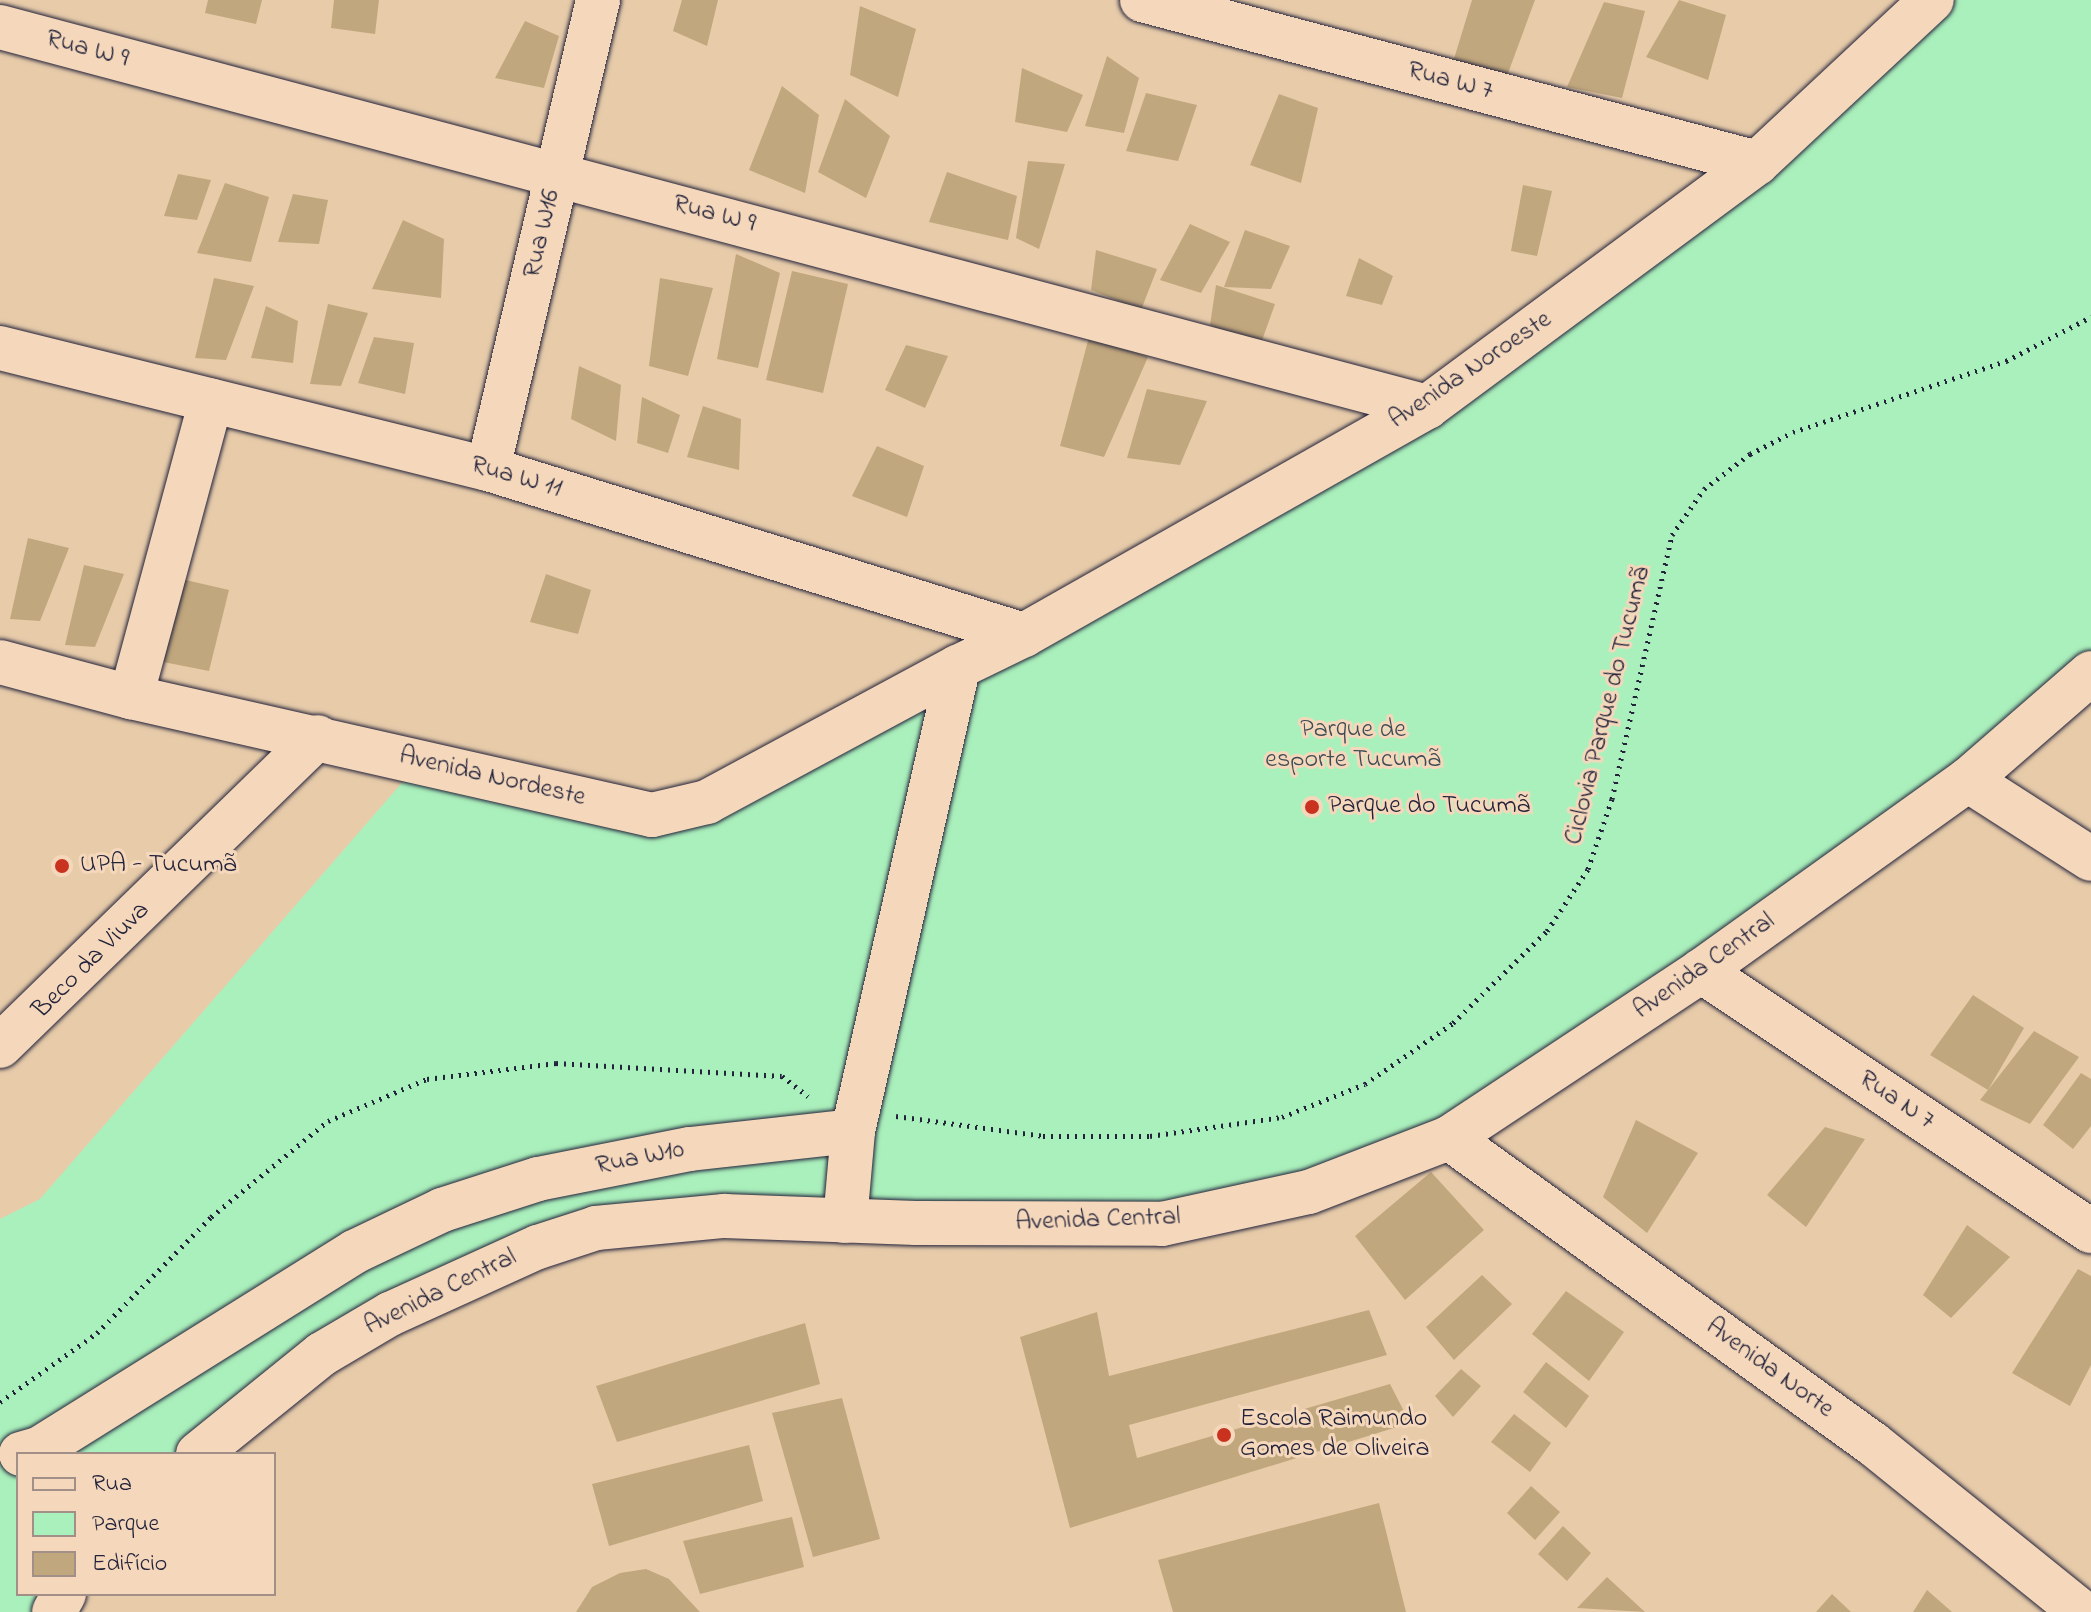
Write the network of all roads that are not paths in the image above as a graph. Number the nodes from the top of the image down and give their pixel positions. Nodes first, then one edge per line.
1 (598, 0) edge
2 (1142, 0) edge
3 (1932, 0) edge
4 (0, 27) edge
5 (1757, 163) junction
6 (557, 173) junction
7 (0, 348) edge
8 (211, 401) junction
9 (1427, 407) junction
10 (488, 469) junction
11 (1024, 635) junction
12 (0, 662) edge
13 (958, 667) junction
14 (2091, 673) edge
15 (131, 697) junction
16 (318, 737) junction
17 (1968, 780) junction
18 (2091, 859) edge
19 (1701, 971) junction
20 (0, 1046) edge
21 (853, 1131) junction
22 (1449, 1138) junction
23 (845, 1221) junction
24 (2091, 1231) edge
25 (28, 1452) edge
26 (200, 1452) edge
27 (2081, 1612) edge

1 - 6 street, Rua W16
2 - 5 street, Rua W 7
3 - 5 street, Avenida Noroeste
4 - 6 street, Rua W 9
5 - 9 street, Avenida Noroeste
6 - 9 street, Rua W 9
6 - 10 street, Rua W16
7 - 8 street, Rua W 11
8 - 10 street, Rua W 11
8 - 15 street
9 - 11 street, Avenida Noroeste
10 - 11 street, Rua W 11
11 - 13 street, Avenida Noroeste
12 - 15 street, Avenida Nordeste
13 - 16 street, Avenida Nordeste
13 - 21 street
14 - 17 street, Avenida Central
15 - 16 street, Avenida Nordeste
16 - 20 street, Beco da Viuva
17 - 18 street
17 - 19 street, Avenida Central
19 - 22 street, Avenida Central
19 - 24 street, Rua N 7
21 - 23 street
21 - 25 street, Rua W10
22 - 23 street, Avenida Central
22 - 27 street, Avenida Norte
23 - 26 street, Avenida Central

